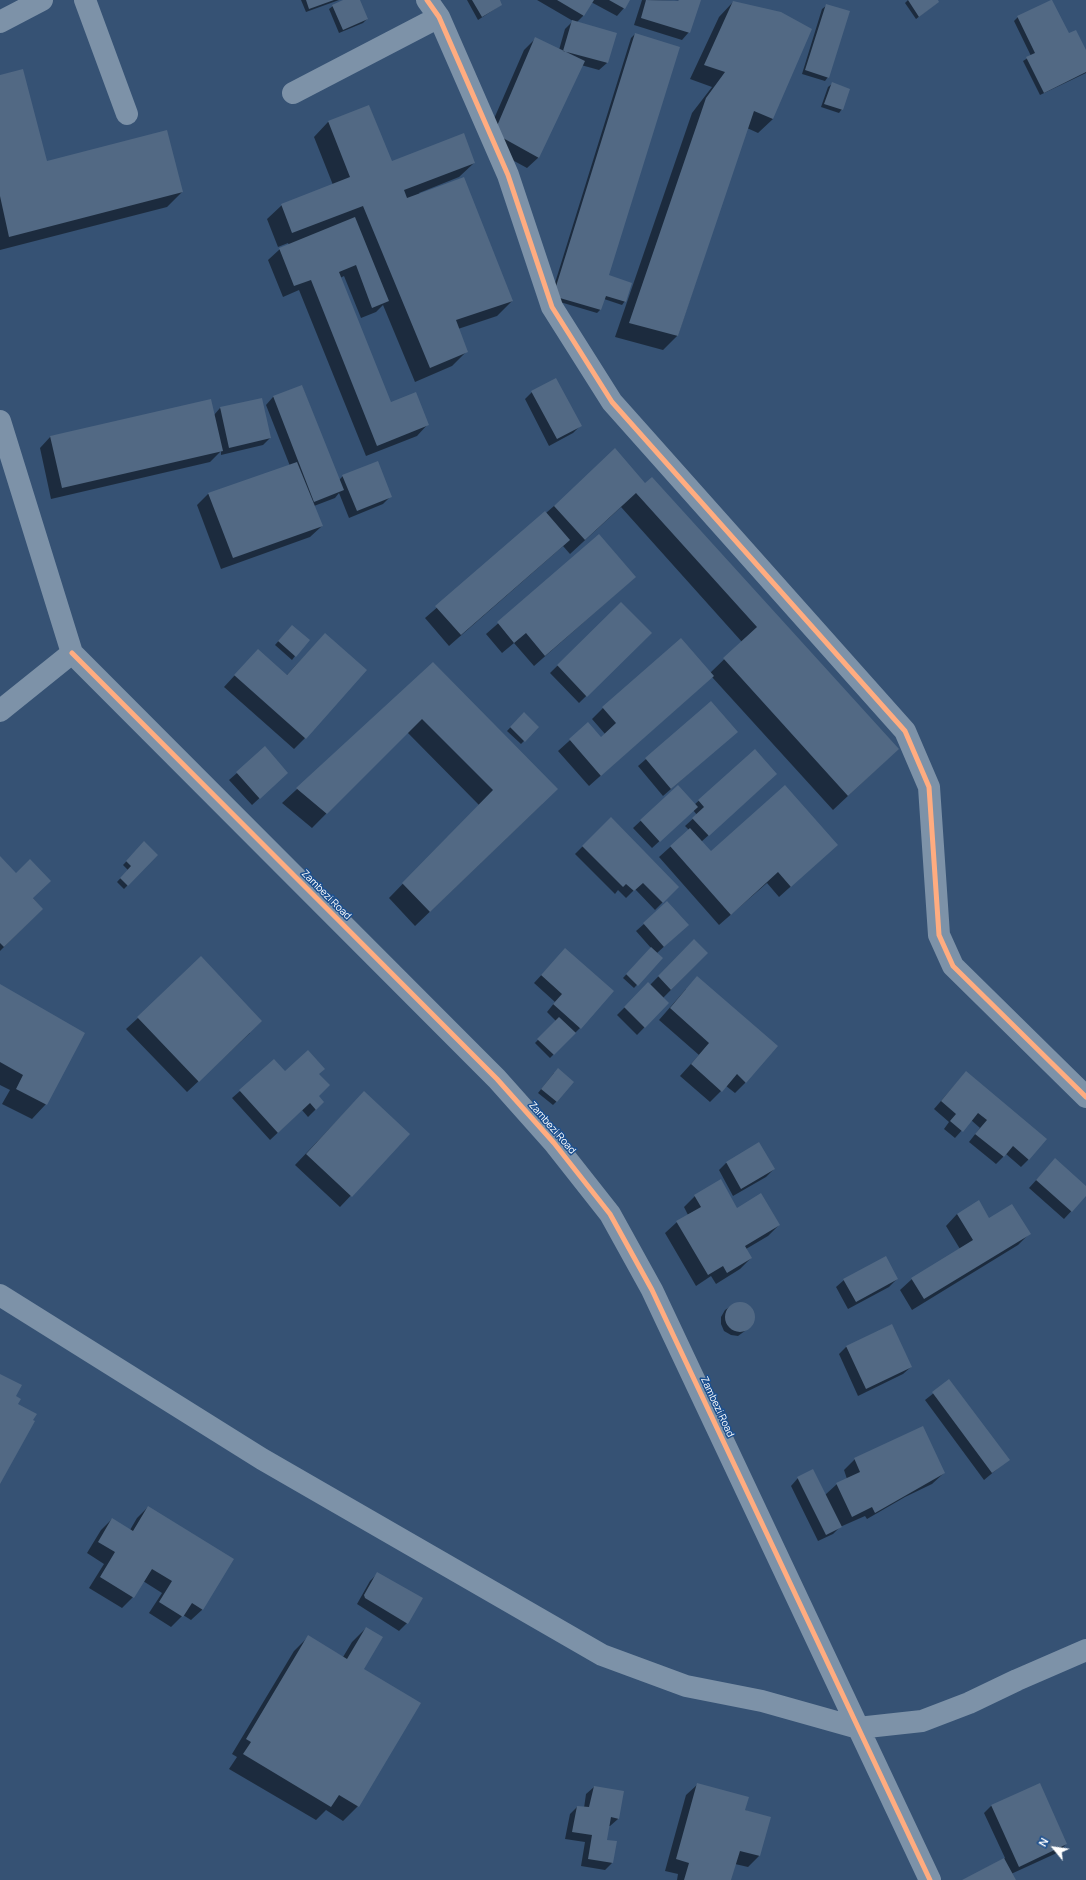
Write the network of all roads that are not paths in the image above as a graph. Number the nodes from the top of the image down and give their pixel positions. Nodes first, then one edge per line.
1 (42, 0) edge
2 (85, 0) edge
3 (433, 8) edge
4 (0, 22) edge
5 (292, 93) dead end
6 (127, 114) dead end
7 (0, 421) edge
8 (72, 654) junction
9 (0, 711) edge
10 (1086, 1097) edge
11 (0, 1295) edge
12 (1086, 1650) edge
13 (858, 1728) junction
14 (930, 1880) edge

1 - 4 street
2 - 6 street
3 - 5 street
3 - 10 street
7 - 8 street
8 - 9 street
8 - 13 street, Zambezi Road
11 - 13 street
12 - 13 street
13 - 14 street, Zambezi Road

